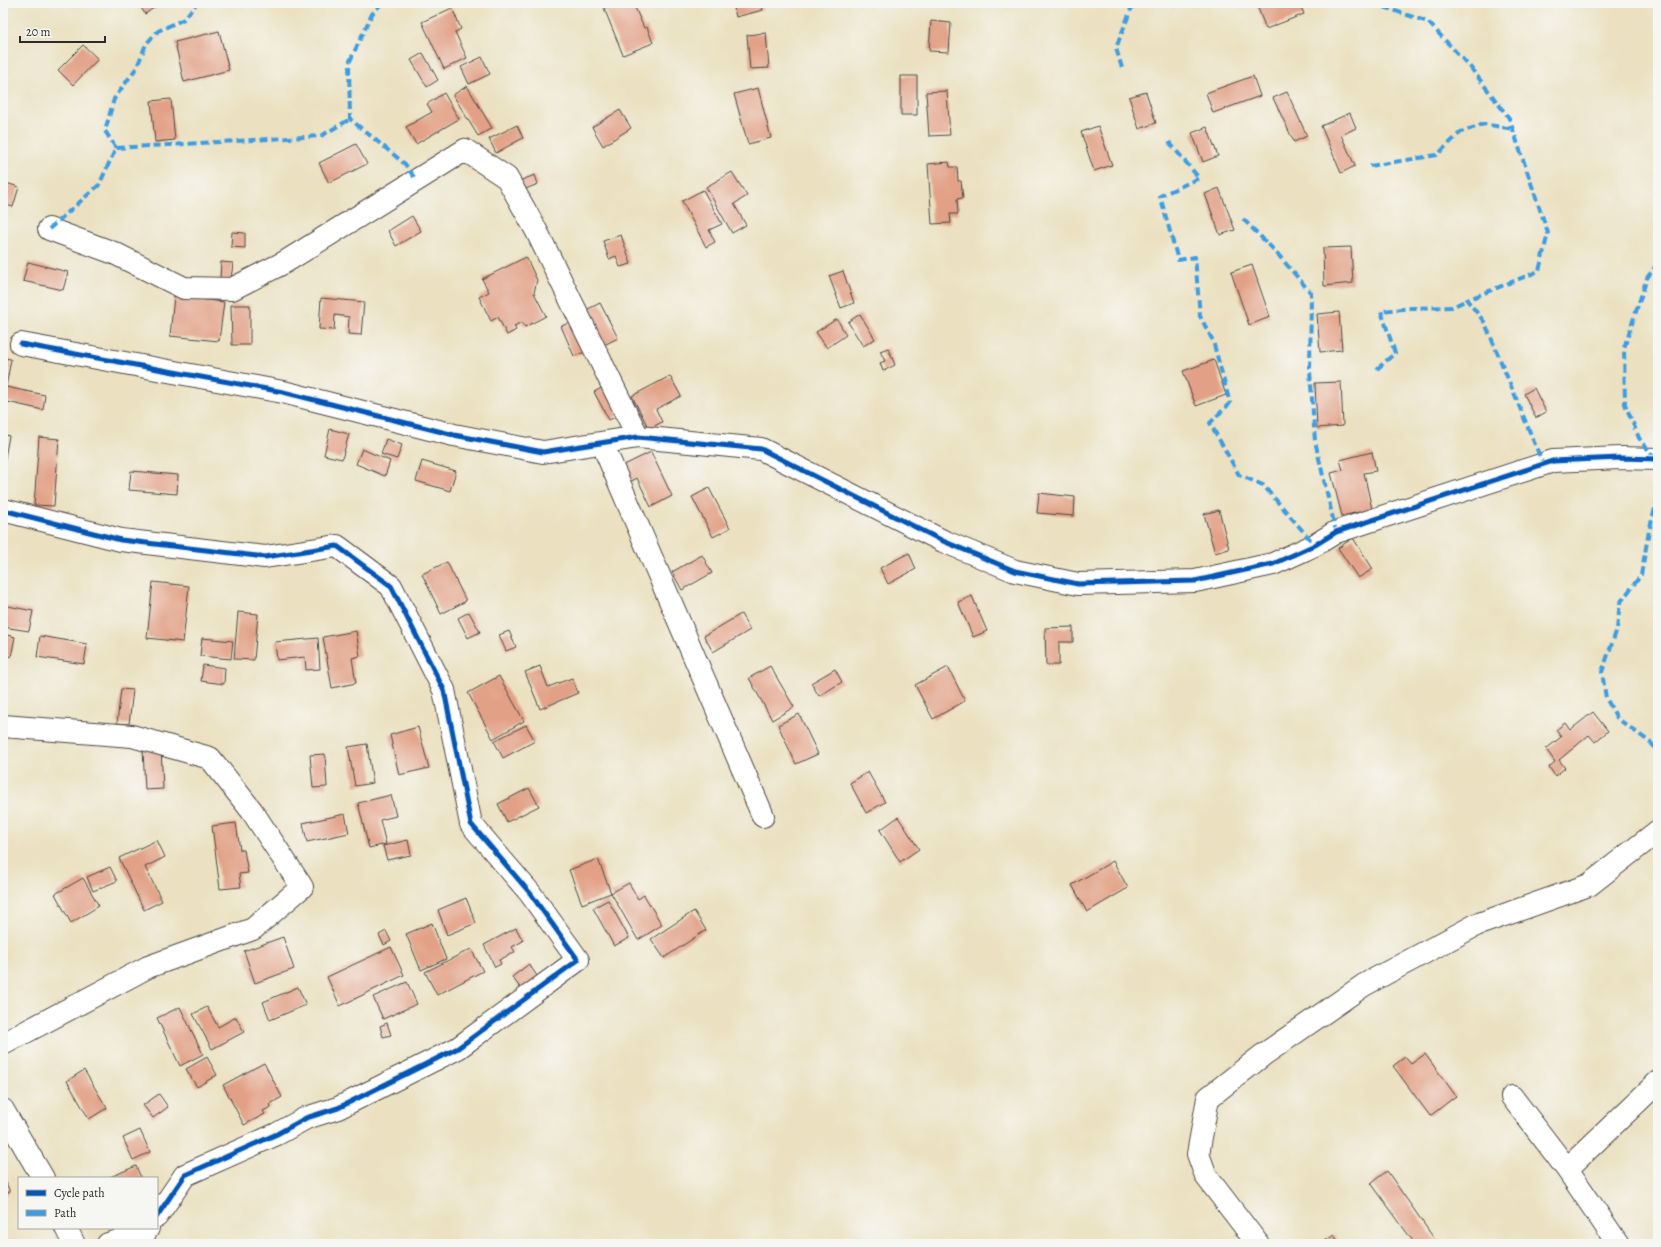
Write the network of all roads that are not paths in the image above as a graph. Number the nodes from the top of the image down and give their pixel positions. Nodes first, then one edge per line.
1 (49, 229) dead end
2 (21, 344) dead end
3 (638, 437) junction
4 (602, 443) junction
5 (1658, 459) edge
6 (3, 510) edge
7 (3, 726) edge
8 (763, 816) dead end
9 (1658, 831) edge
10 (3, 1044) edge
11 (1658, 1082) edge
12 (1512, 1097) dead end
13 (3, 1110) edge
14 (1567, 1169) junction
15 (42, 1177) edge
16 (158, 1215) edge
17 (66, 1229) edge
18 (147, 1229) edge
19 (74, 1244) edge
20 (108, 1244) edge
21 (1258, 1244) edge
22 (1618, 1244) edge

1 - 3 street
2 - 4 street
3 - 4 street
3 - 5 street
4 - 8 street
6 - 16 street
7 - 10 street
9 - 21 street
11 - 14 street
12 - 14 street
13 - 15 street
14 - 22 street
17 - 19 street
18 - 20 street

